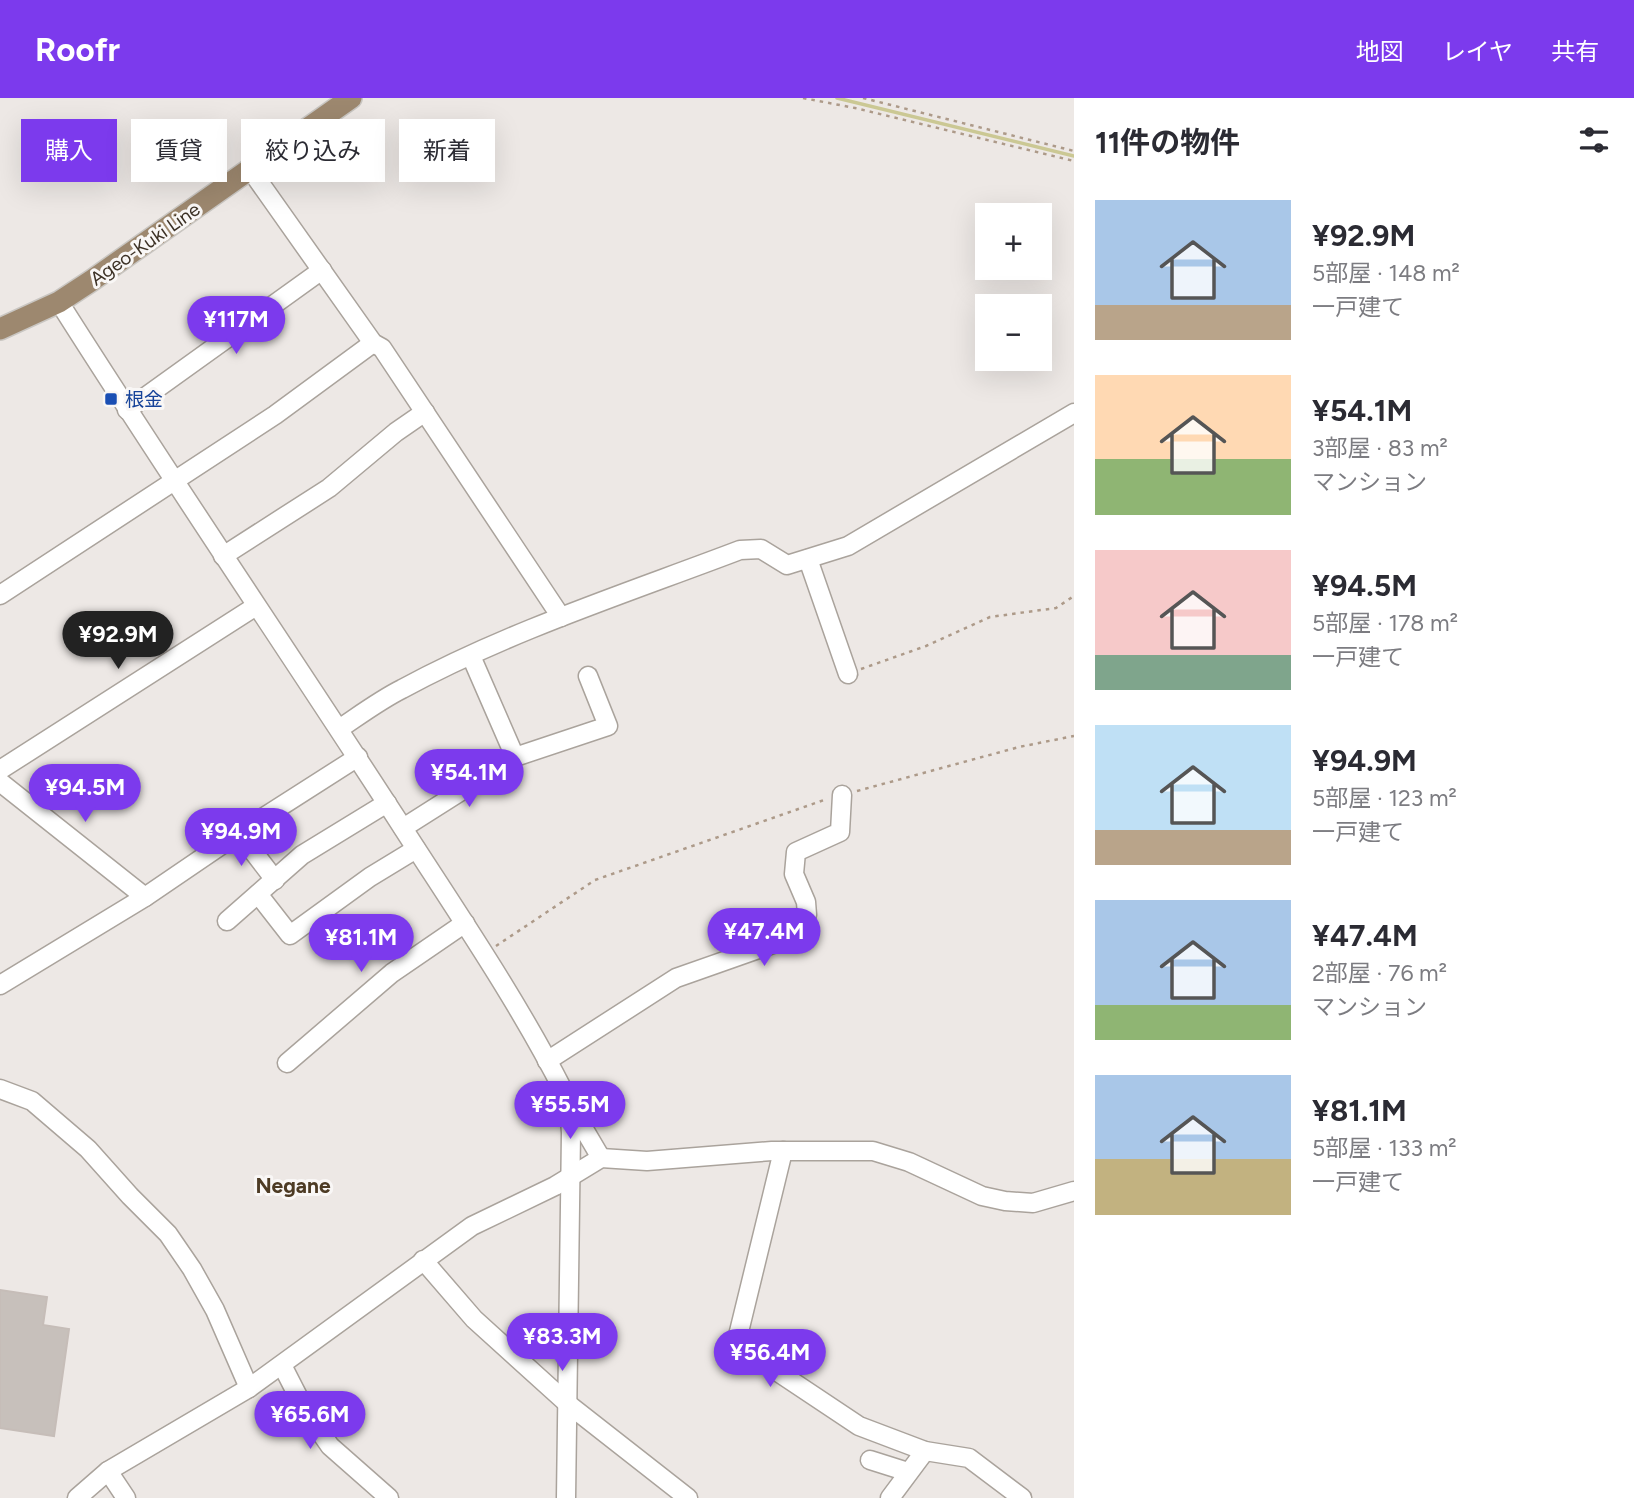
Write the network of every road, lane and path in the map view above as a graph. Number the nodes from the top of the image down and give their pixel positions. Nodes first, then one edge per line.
1 (351, 98) edge
2 (803, 98) edge
3 (863, 98) edge
4 (322, 119) edge
5 (1074, 151) edge
6 (1074, 161) edge
7 (241, 176) edge
8 (259, 182) edge
9 (321, 270) junction
10 (59, 302) junction
11 (0, 328) edge
12 (373, 343) junction
13 (127, 410) junction
14 (425, 412) junction
15 (1074, 413) edge
16 (175, 482) junction
17 (223, 556) junction
18 (808, 559) junction
19 (0, 595) edge
20 (1074, 596) edge
21 (256, 606) junction
22 (561, 617) junction
23 (471, 656) junction
24 (848, 674) joint
25 (588, 676) dead end
26 (339, 729) junction
27 (1074, 736) edge
28 (515, 757) junction
29 (358, 758) junction
30 (0, 770) edge
31 (0, 782) edge
32 (842, 795) junction
33 (387, 803) junction
34 (403, 828) junction
35 (239, 833) junction
36 (416, 849) junction
37 (275, 880) junction
38 (258, 894) junction
39 (145, 897) junction
40 (227, 921) dead end
41 (464, 923) junction
42 (484, 954) junction
43 (0, 985) edge
44 (547, 1060) junction
45 (287, 1063) dead end
46 (0, 1089) edge
47 (569, 1104) junction
48 (783, 1151) junction
49 (601, 1158) junction
50 (571, 1177) junction
51 (1074, 1191) edge
52 (423, 1260) junction
53 (282, 1365) junction
54 (249, 1388) junction
55 (568, 1404) junction
56 (925, 1451) junction
57 (870, 1460) dead end
58 (108, 1471) junction
59 (908, 1472) junction
60 (77, 1498) edge
61 (127, 1498) edge
62 (389, 1498) edge
63 (566, 1498) edge
64 (688, 1498) edge
65 (890, 1498) edge
66 (1022, 1498) edge

1 - 4 main road, Ageo-Kuki Line
2 - 6 path
3 - 5 path
7 - 10 main road, Ageo-Kuki Line
8 - 9 street
9 - 12 street
9 - 13 street
10 - 11 main road, Ageo-Kuki Line
10 - 13 street
12 - 14 street
12 - 16 street
13 - 16 street
14 - 17 street
14 - 22 street
15 - 18 street
16 - 17 street
16 - 19 street
17 - 21 street
18 - 22 street
18 - 24 street
20 - 24 path
21 - 26 street
21 - 30 street
22 - 23 street
23 - 26 street
23 - 28 street
25 - 28 street
26 - 29 street
27 - 32 path
28 - 34 street
29 - 33 street
29 - 35 street
31 - 39 street
32 - 42 path
32 - 44 street
33 - 34 street
33 - 37 street
34 - 36 street
35 - 37 street
35 - 39 street
36 - 38 street
36 - 41 street
37 - 38 street
38 - 40 street
39 - 43 street
41 - 42 street
41 - 45 street
42 - 44 street
44 - 47 street
46 - 54 street
47 - 49 street
47 - 50 street
48 - 49 street
48 - 51 street
48 - 56 street
49 - 50 street
50 - 52 street
50 - 55 street
52 - 53 street
52 - 55 street
53 - 54 street
53 - 62 street
54 - 58 street
55 - 63 street
55 - 64 street
56 - 59 street
56 - 66 street
57 - 59 street
58 - 60 street
58 - 61 street
59 - 65 street

